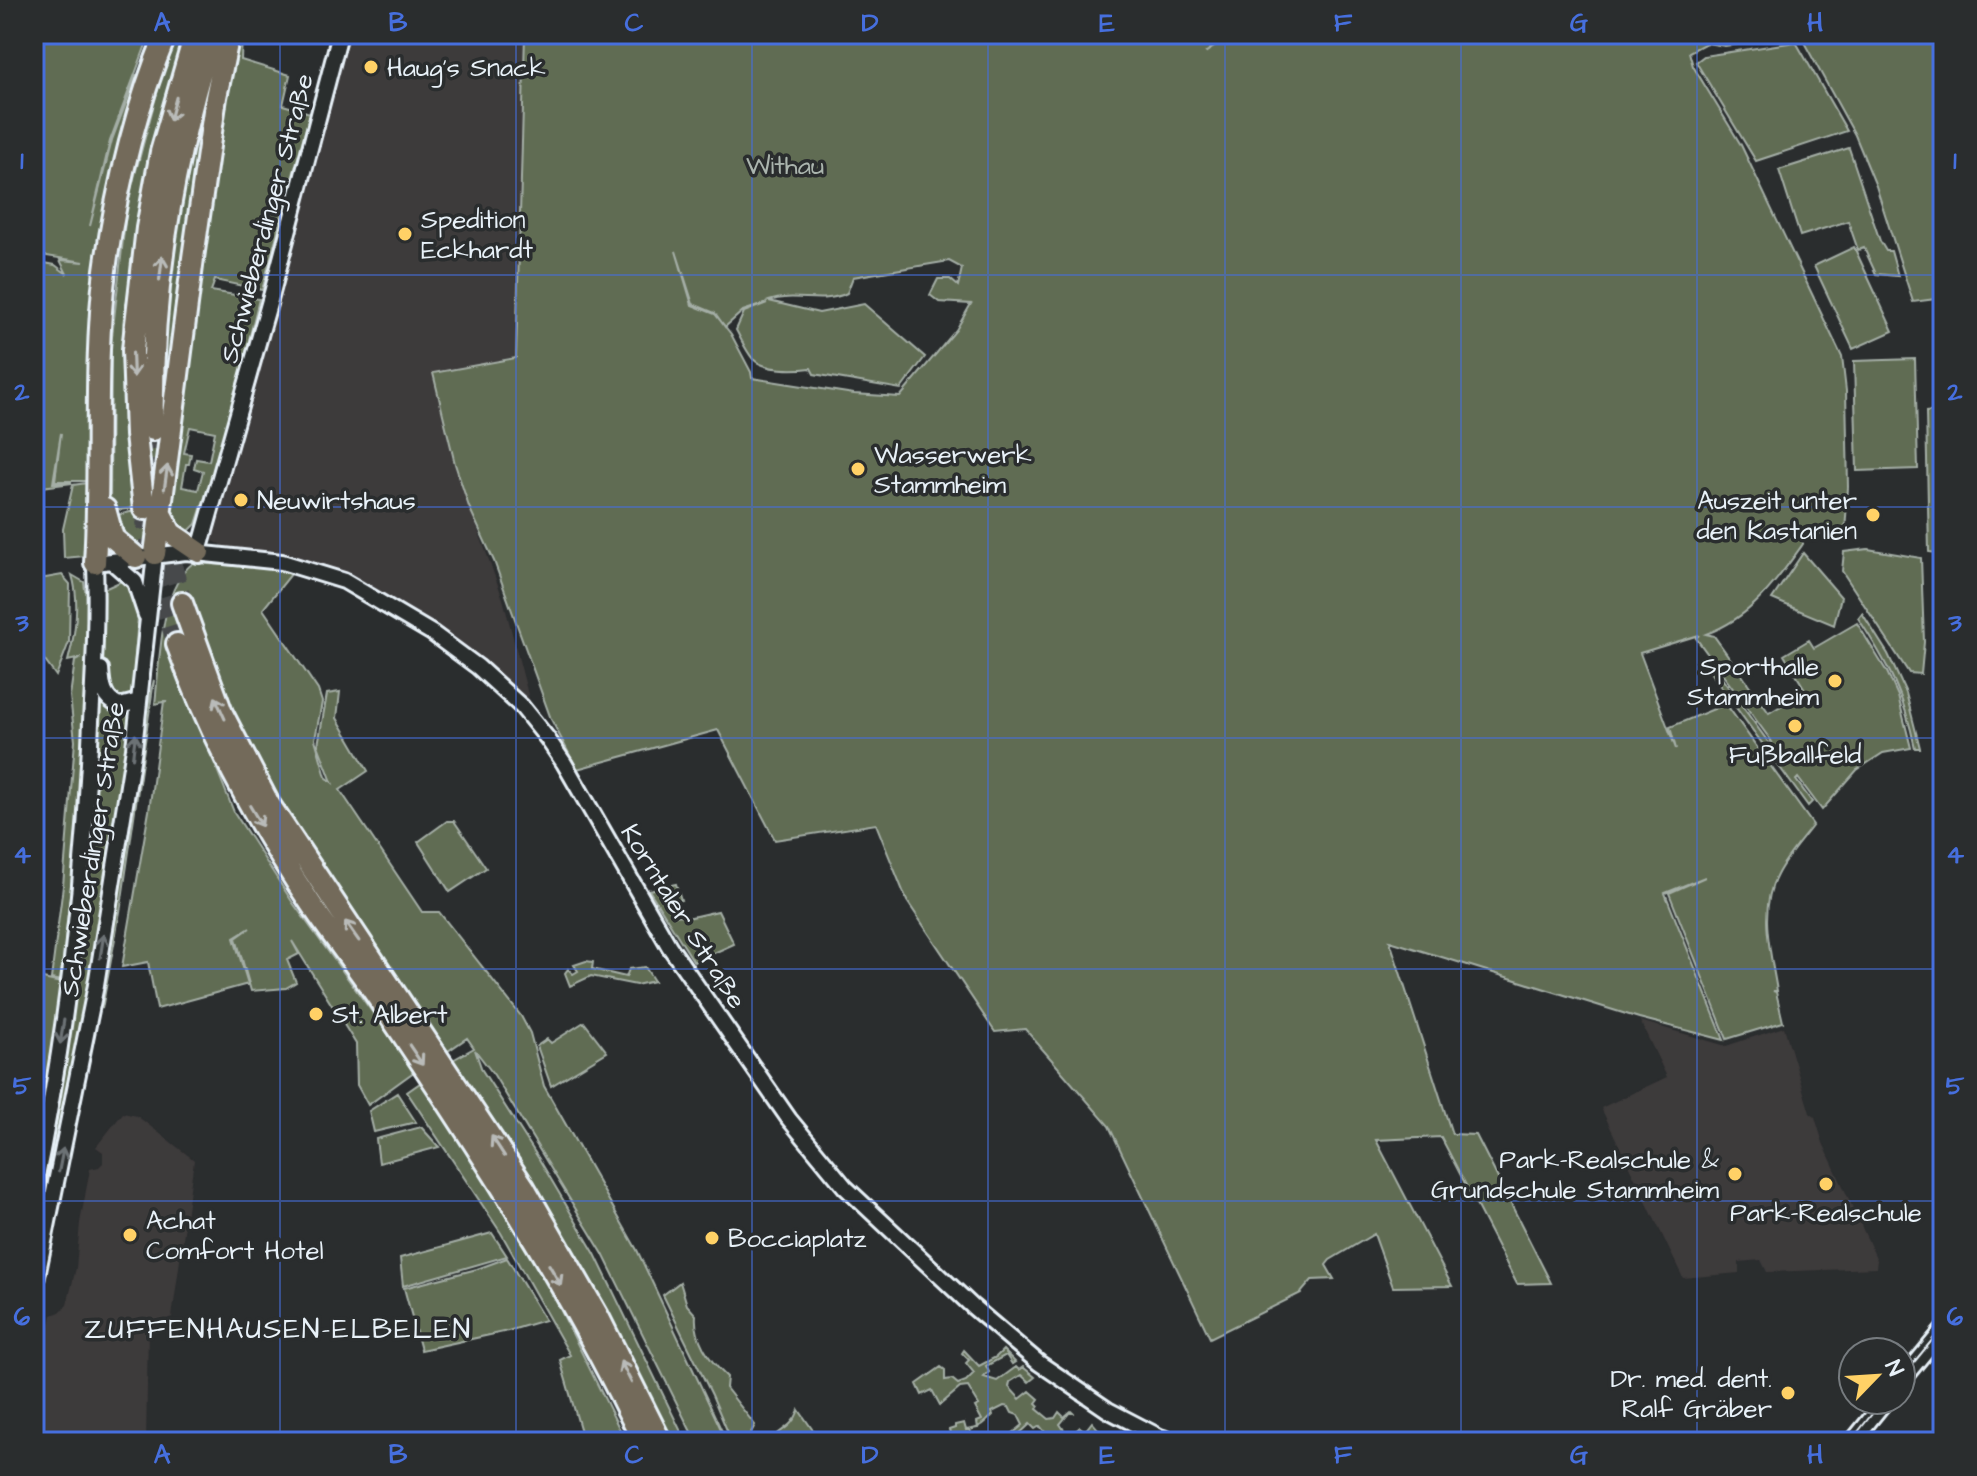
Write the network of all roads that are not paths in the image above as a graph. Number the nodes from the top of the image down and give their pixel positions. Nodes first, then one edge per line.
1 (166, 34) edge
2 (195, 34) edge
3 (212, 34) edge
4 (229, 34) edge
5 (340, 34) edge
6 (153, 430) tunnel mouth
7 (97, 477) junction
8 (152, 512) junction
9 (199, 552) junction
10 (146, 556) junction
11 (103, 562) junction
12 (182, 603) tunnel mouth
13 (148, 627) junction
14 (95, 633) junction
15 (177, 644) tunnel mouth
16 (139, 701) junction
17 (34, 1191) edge
18 (34, 1291) edge
19 (1943, 1330) edge
20 (1917, 1362) edge
21 (1873, 1416) edge
22 (643, 1442) edge
23 (661, 1442) edge
24 (1176, 1442) edge
25 (1852, 1442) edge

1 - 7 highway
2 -> 8 highway
6 -> 3 highway
8 -> 4 highway
5 - 9 street, Schwieberdinger Straße
7 - 10 highway
7 - 11 highway
8 - 9 highway
8 - 10 highway
9 - 10 street, Korntaler Straße
9 - 24 street, Korntaler Straße
10 - 11 street, Korntaler Straße
10 - 13 street, Schwieberdinger Straße
11 - 13 street
11 - 14 street, Schwieberdinger Straße
23 -> 12 highway
13 - 16 street, Schwieberdinger Straße
14 - 16 street
14 -> 17 street, Schwieberdinger Straße
15 -> 22 highway
18 -> 16 street, Schwieberdinger Straße
19 - 20 street
21 - 25 street

